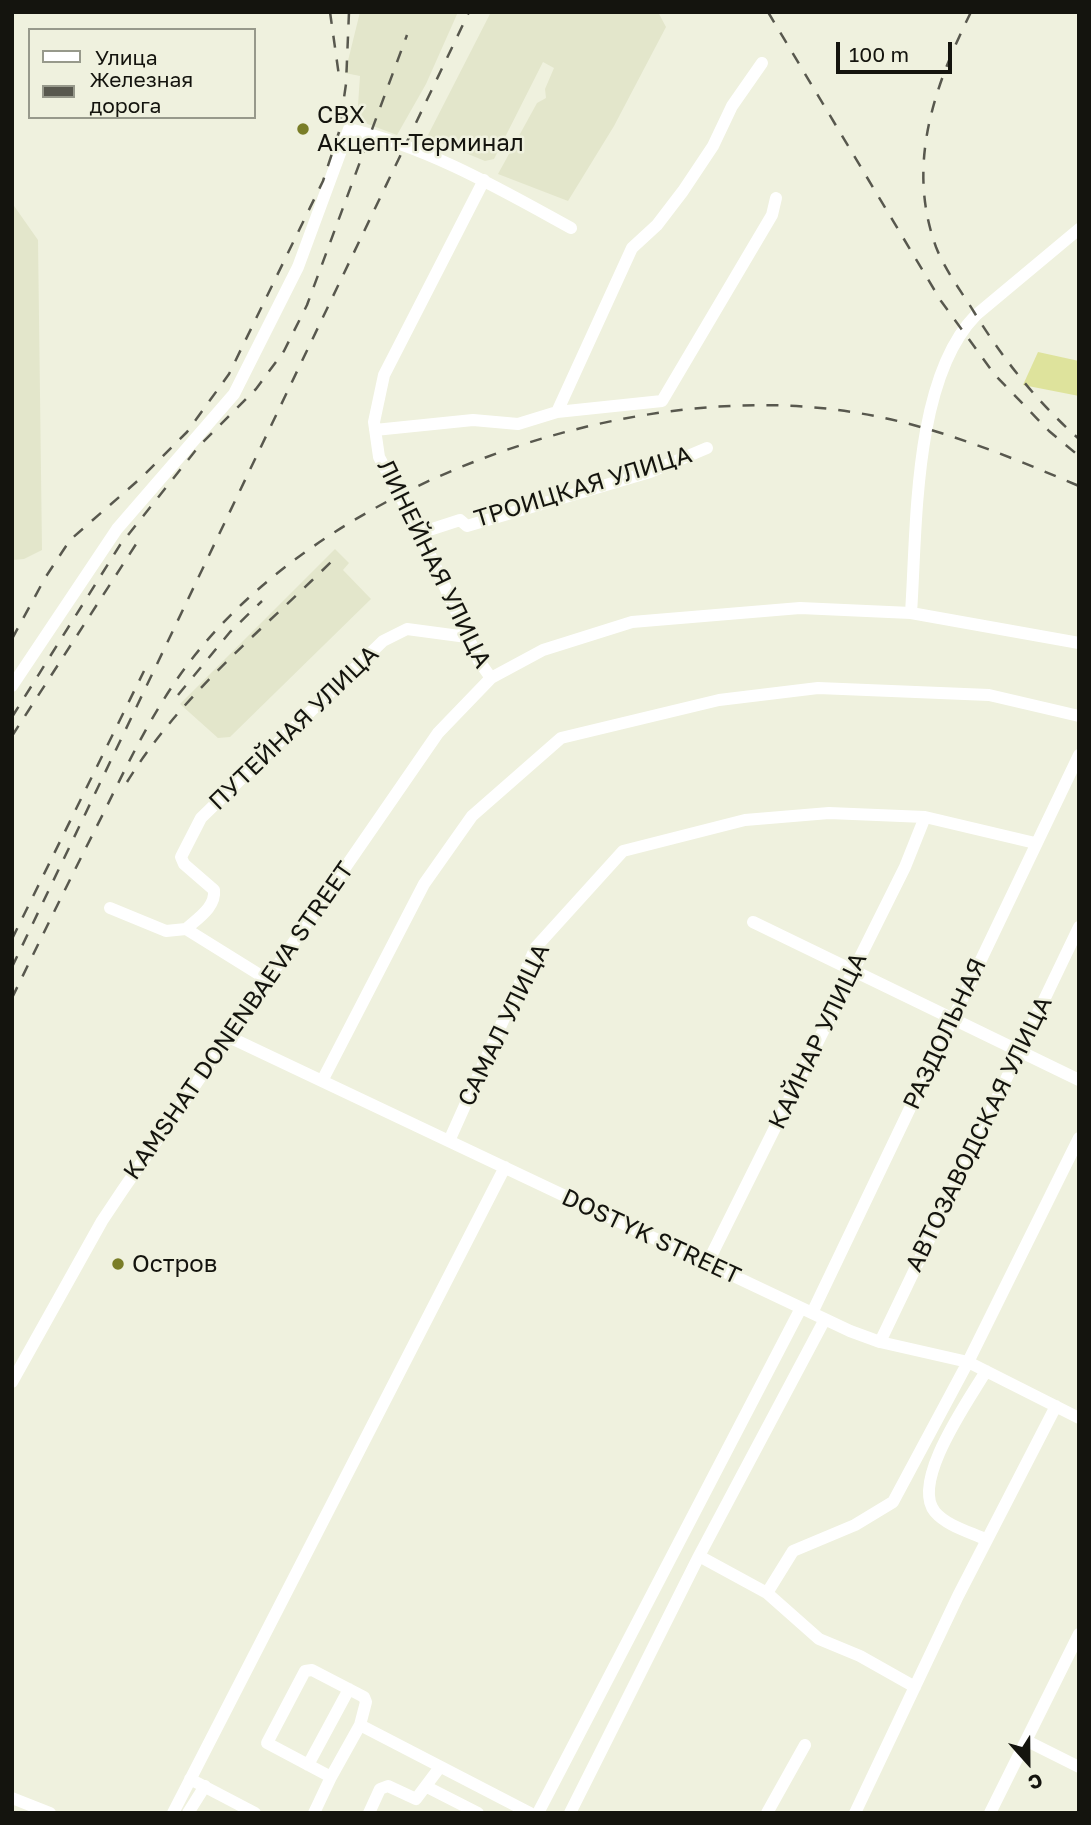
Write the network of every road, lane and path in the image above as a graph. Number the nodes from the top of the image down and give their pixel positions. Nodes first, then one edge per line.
1 (762, 63) dead end
2 (484, 180) junction
3 (776, 198) dead end
4 (571, 228) dead end
5 (1079, 229) edge
6 (557, 412) junction
7 (375, 430) junction
8 (707, 448) dead end
9 (421, 533) junction
10 (911, 613) junction
11 (467, 636) junction
12 (1079, 643) edge
13 (491, 678) junction
14 (12, 686) edge
15 (1079, 716) edge
16 (1079, 755) edge
17 (925, 817) junction
18 (1035, 843) junction
19 (110, 908) dead end
20 (752, 922) dead end
21 (1079, 927) edge
22 (186, 929) junction
23 (853, 971) junction
24 (268, 980) junction
25 (953, 1019) junction
26 (229, 1037) junction
27 (1019, 1051) junction
28 (1079, 1080) edge
29 (322, 1081) junction
30 (1079, 1138) edge
31 (449, 1141) junction
32 (505, 1167) junction
33 (707, 1264) junction
34 (806, 1311) junction
35 (825, 1319) junction
36 (880, 1342) junction
37 (968, 1362) junction
38 (986, 1371) junction
39 (12, 1382) edge
40 (1056, 1406) junction
41 (1079, 1418) edge
42 (987, 1540) junction
43 (699, 1556) junction
44 (767, 1592) junction
45 (1079, 1634) edge
46 (915, 1687) junction
47 (349, 1689) junction
48 (360, 1725) junction
49 (1027, 1741) junction
50 (805, 1745) dead end
51 (308, 1765) junction
52 (440, 1767) junction
53 (1079, 1767) edge
54 (331, 1777) junction
55 (190, 1779) junction
56 (205, 1786) junction
57 (427, 1787) junction
58 (493, 1794) junction
59 (12, 1798) edge
60 (50, 1813) edge
61 (173, 1813) edge
62 (188, 1813) edge
63 (255, 1813) edge
64 (314, 1813) edge
65 (369, 1813) edge
66 (480, 1813) edge
67 (530, 1813) edge
68 (538, 1813) edge
69 (570, 1813) edge
70 (767, 1813) edge
71 (855, 1813) edge
72 (990, 1813) edge

1 - 6 street
2 - 4 street
2 - 7 street, ЛИНЕЙНАЯ УЛИЦА
2 - 14 street
3 - 6 street
5 - 10 street
6 - 7 street
7 - 9 street, ЛИНЕЙНАЯ УЛИЦА
8 - 9 street, ТРОИЦКАЯ УЛИЦА
9 - 11 street, ЛИНЕЙНАЯ УЛИЦА
10 - 12 street, KAMSHAT DONENBAEVA STREET
10 - 13 street, KAMSHAT DONENBAEVA STREET
11 - 13 street, ЛИНЕЙНАЯ УЛИЦА
11 - 22 street, ПУТЕЙНАЯ УЛИЦА
13 - 24 street, KAMSHAT DONENBAEVA STREET
15 - 29 street
16 - 18 street, РАЗДОЛЬНАЯ
17 - 18 street, САМАЛ УЛИЦА
17 - 23 street, КАЙНАР УЛИЦА
17 - 31 street, САМАЛ УЛИЦА
18 - 25 street, РАЗДОЛЬНАЯ
19 - 22 street
20 - 23 street
21 - 27 street, АВТОЗАВОДСКАЯ УЛИЦА
22 - 24 street
23 - 25 street
23 - 33 street, КАЙНАР УЛИЦА
24 - 26 street, KAMSHAT DONENBAEVA STREET
25 - 27 street
25 - 34 street, РАЗДОЛЬНАЯ
26 - 29 street, DOSTYK STREET
26 - 39 street, KAMSHAT DONENBAEVA STREET
27 - 28 street
27 - 36 street, АВТОЗАВОДСКАЯ УЛИЦА
29 - 31 street, DOSTYK STREET
30 - 37 street
31 - 32 street, DOSTYK STREET
32 - 33 street, DOSTYK STREET
32 - 55 street
33 - 34 street, DOSTYK STREET
34 - 35 street, DOSTYK STREET
34 - 68 street, РАЗДОЛЬНАЯ
35 - 36 street, DOSTYK STREET
35 - 43 street
36 - 37 street, DOSTYK STREET
37 - 38 street, DOSTYK STREET
37 - 44 street
38 - 40 street, DOSTYK STREET
38 - 42 street
40 - 41 street, DOSTYK STREET
40 - 42 street
42 - 46 street
43 - 44 street
43 - 69 street
44 - 46 street
45 - 49 street
46 - 71 street
47 - 48 street
47 - 51 street
47 - 51 street
48 - 52 street
48 - 54 street
49 - 53 street
49 - 72 street
50 - 70 street
51 - 54 street
52 - 57 street
52 - 58 street
54 - 64 street
55 - 56 street
55 - 61 street
56 - 62 street
56 - 63 street
57 - 65 street
57 - 66 street
58 - 66 street
58 - 67 street
59 - 60 street

